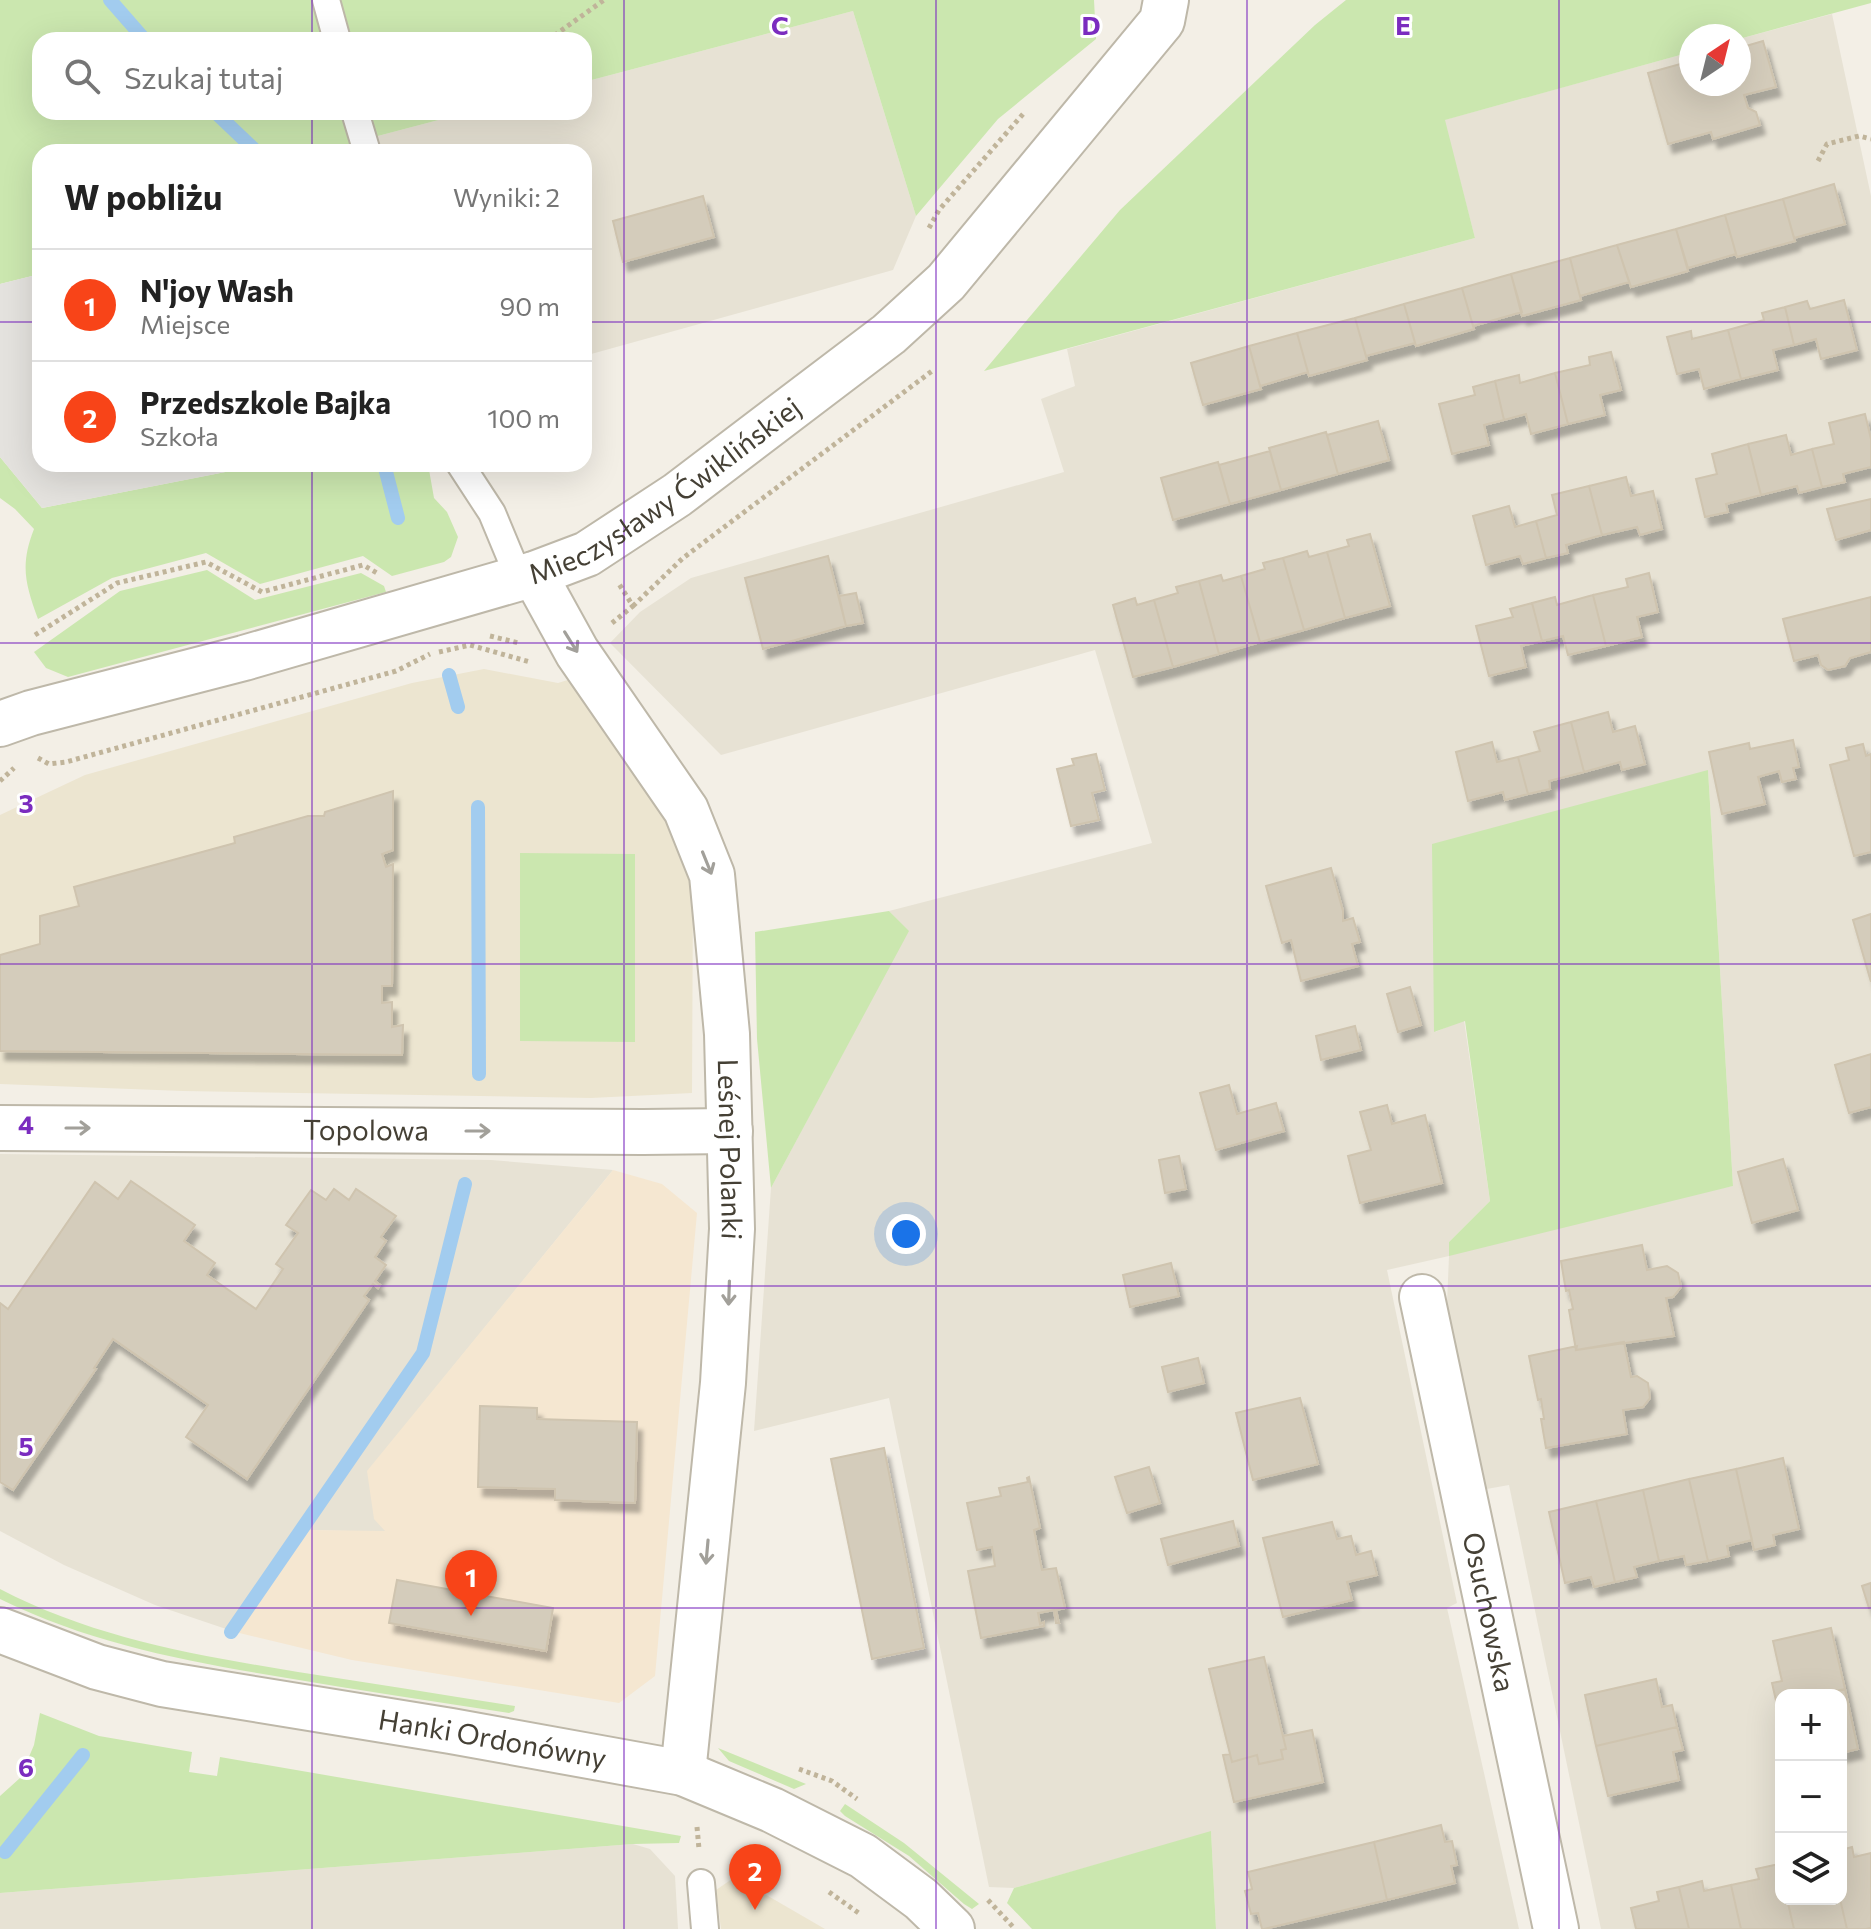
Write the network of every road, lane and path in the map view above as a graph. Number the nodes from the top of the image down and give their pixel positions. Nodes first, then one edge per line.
1 (326, 0) edge
2 (604, 0) edge
3 (1166, 2) edge
4 (335, 32) edge
5 (559, 32) edge
6 (1026, 111) dead end
7 (357, 120) edge
8 (1871, 139) edge
9 (365, 144) edge
10 (1818, 161) dead end
11 (923, 239) dead end
12 (932, 371) dead end
13 (465, 472) edge
14 (526, 576) junction
15 (633, 606) dead end
16 (0, 724) edge
17 (0, 1128) edge
18 (730, 1131) junction
19 (1422, 1297) dead end
20 (0, 1630) edge
21 (683, 1773) junction
22 (682, 1822) dead end
23 (710, 1832) dead end
24 (701, 1883) dead end
25 (825, 1890) dead end
26 (869, 1921) dead end
27 (705, 1929) edge
28 (952, 1929) edge
29 (1556, 1929) edge

1 - 4 lane
2 - 5 path
3 - 14 street, Mieczysławy Ćwiklińskiej
6 - 11 path
7 - 9 lane
8 - 10 path
12 - 15 path
13 - 14 lane, Leśnej Polanki
14 - 16 street, Mieczysławy Ćwiklińskiej
14 -> 18 street, Leśnej Polanki
17 -> 18 street, Topolowa
18 -> 21 street, Leśnej Polanki
19 - 29 street, Osuchowska
20 - 21 street, Hanki Ordonówny
21 - 28 street, Hanki Ordonówny
22 - 23 path
24 - 27 lane
25 - 26 path

